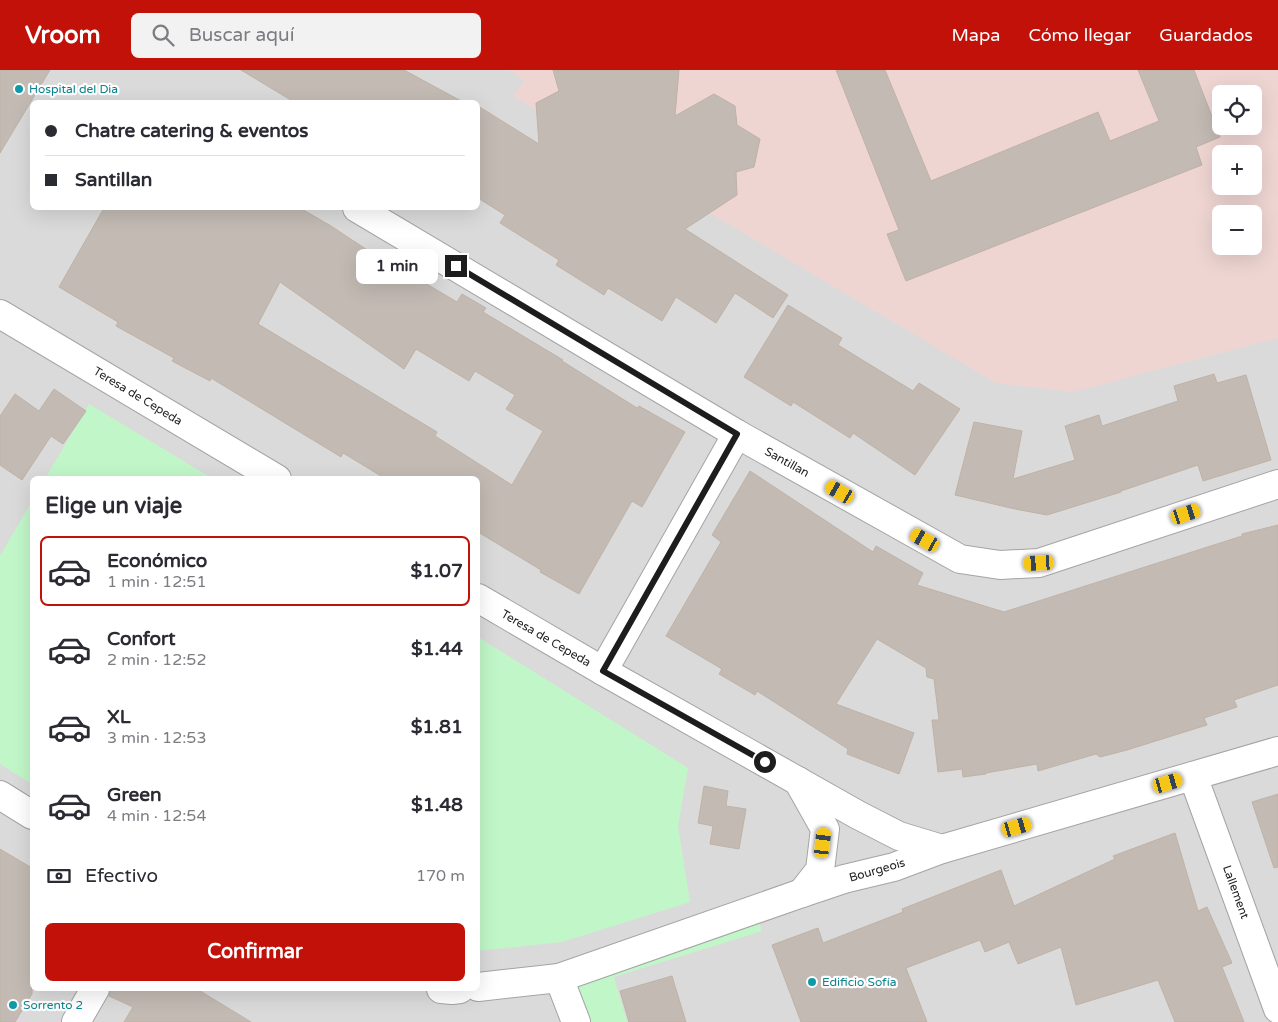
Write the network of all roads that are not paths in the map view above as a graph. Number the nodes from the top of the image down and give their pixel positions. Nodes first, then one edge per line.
1 (360, 210) edge
2 (0, 314) edge
3 (737, 434) junction
4 (271, 476) edge
5 (1278, 484) edge
6 (480, 599) edge
7 (603, 671) junction
8 (1278, 750) edge
9 (1193, 776) junction
10 (798, 781) junction
11 (0, 795) edge
12 (30, 814) edge
13 (942, 849) junction
14 (802, 893) junction
15 (1269, 956) edge
16 (558, 978) junction
17 (480, 987) edge
18 (94, 991) edge
19 (1278, 1009) edge
20 (76, 1022) edge
21 (576, 1022) edge

1 - 3 street, Santillan
2 - 4 street, Teresa de Cepeda
3 - 5 street, Santillan
3 - 7 street
6 - 7 street, Teresa de Cepeda
7 - 10 street, Teresa de Cepeda
8 - 9 street, Bourgeois
9 - 13 street, Bourgeois
9 - 15 street, Lallement
10 - 13 street, Teresa de Cepeda
10 - 14 street
11 - 12 street
13 - 14 street, Bourgeois
14 - 16 street, Bourgeois
15 - 19 street, Lallement
16 - 17 street, Bourgeois
16 - 21 street
18 - 20 street

